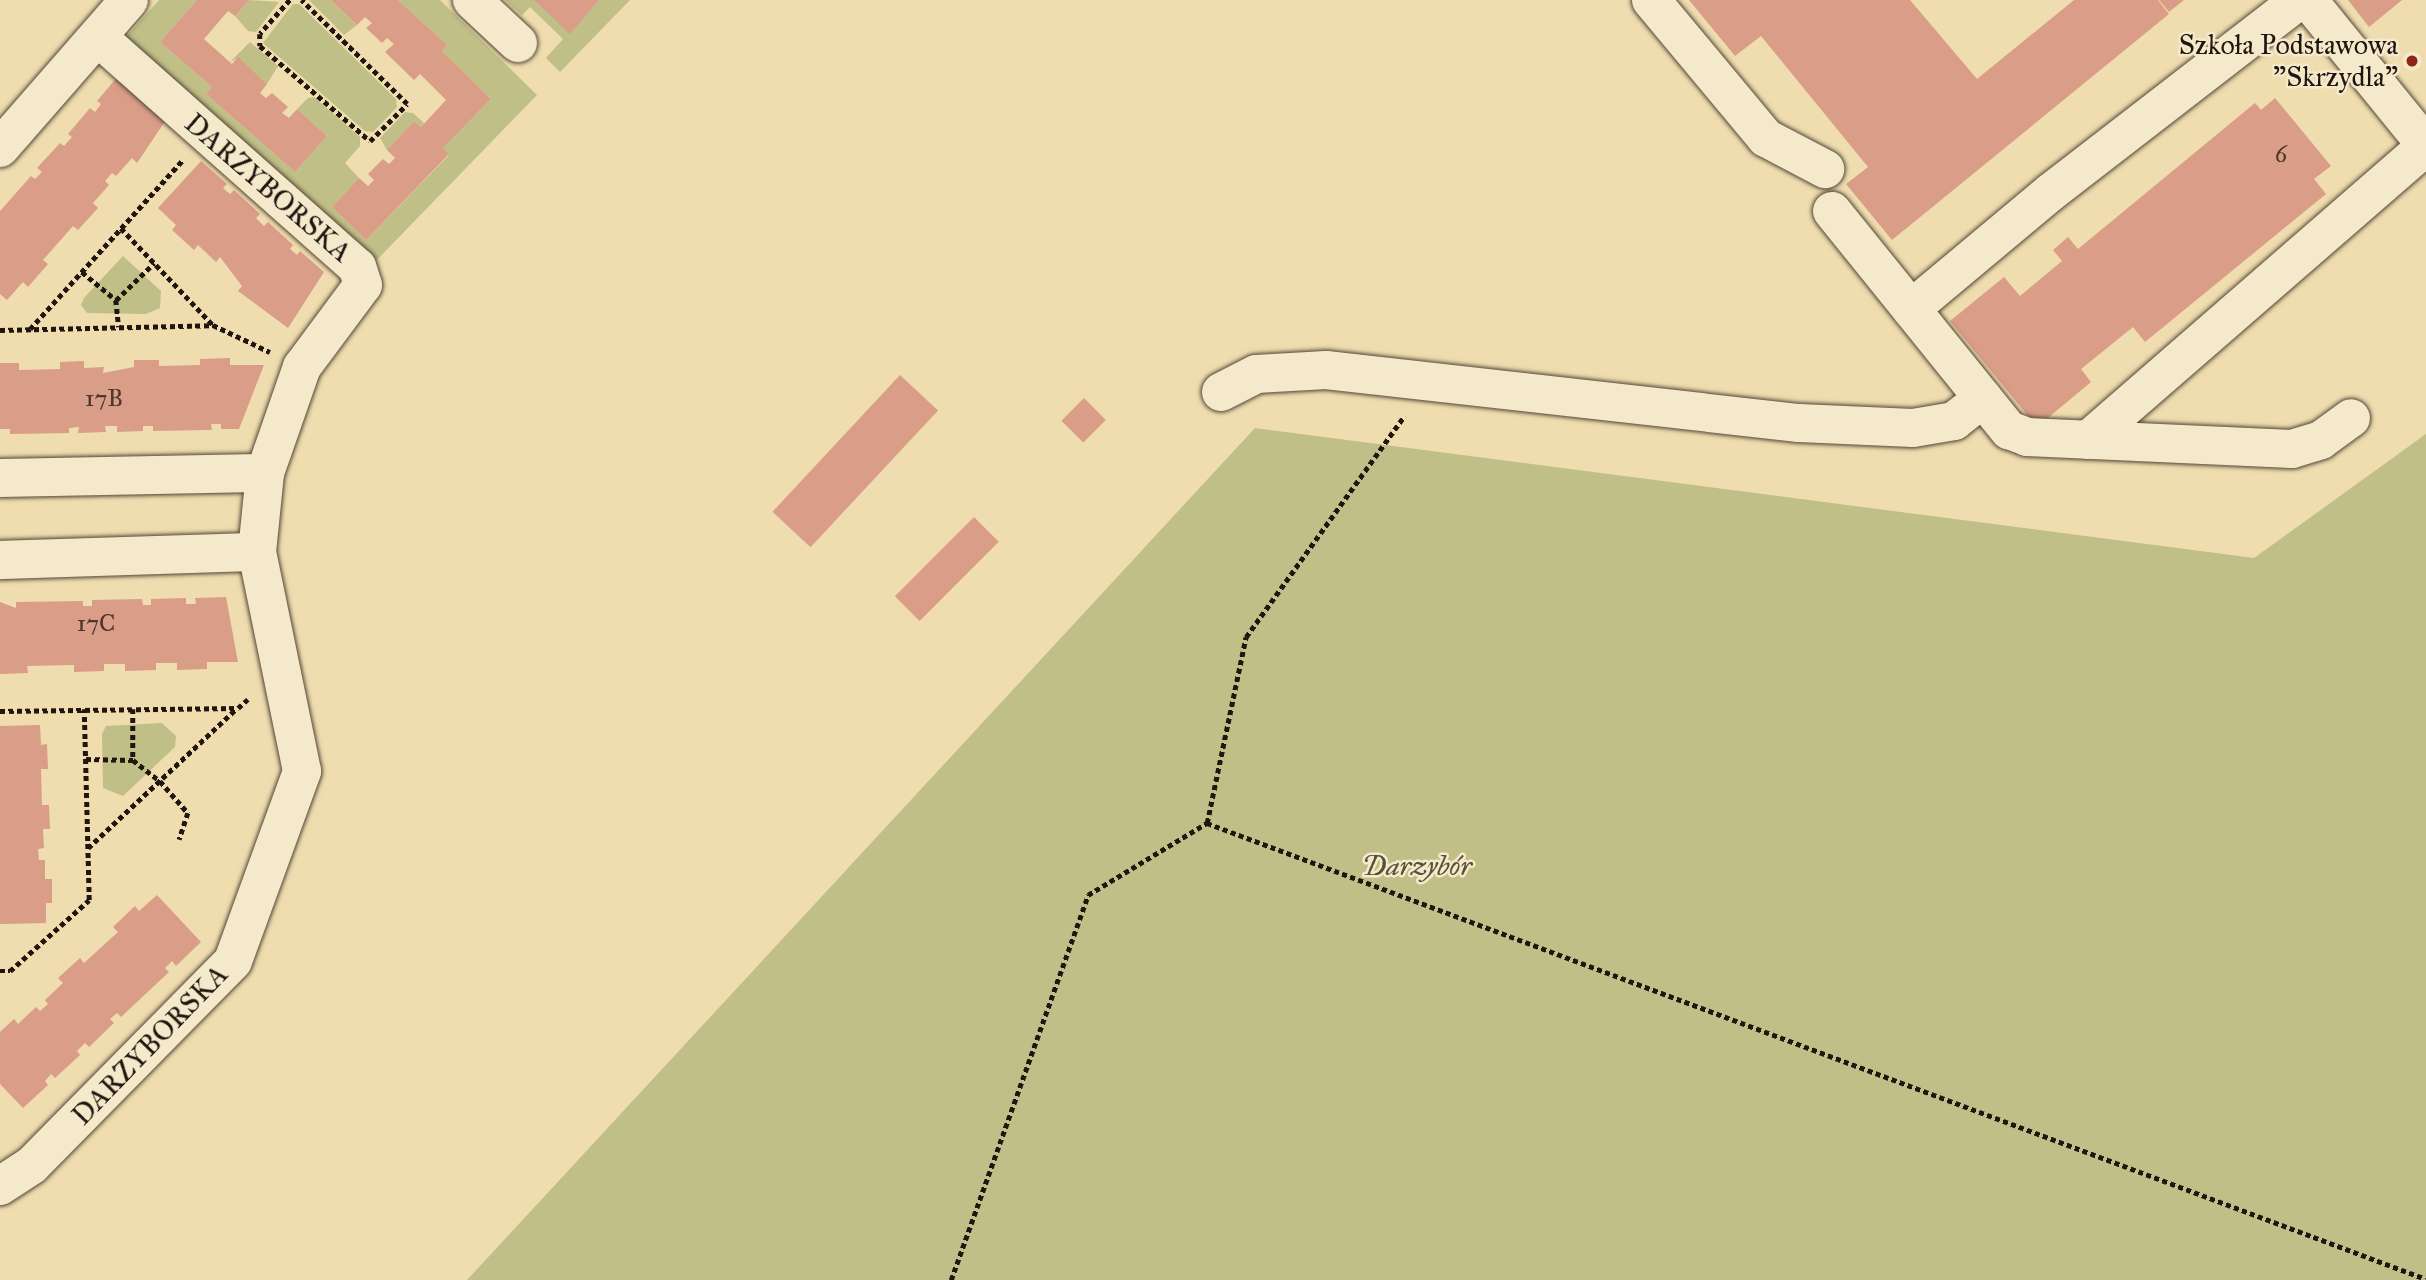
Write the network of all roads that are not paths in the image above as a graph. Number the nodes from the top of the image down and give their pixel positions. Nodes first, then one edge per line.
1 (129, 0) edge
2 (472, 0) edge
3 (1651, 0) edge
4 (2299, 0) edge
5 (2308, 0) edge
6 (98, 37) junction
7 (518, 43) dead end
8 (2426, 146) edge
9 (0, 148) edge
10 (1825, 169) dead end
11 (1832, 211) dead end
12 (1911, 309) junction
13 (1221, 393) dead end
14 (1983, 398) junction
15 (2351, 418) dead end
16 (2088, 440) junction
17 (265, 473) junction
18 (0, 478) edge
19 (257, 552) junction
20 (0, 560) edge
21 (0, 1186) edge

1 - 6 street
2 - 7 street
3 - 10 street
4 - 12 street
5 - 8 street
6 - 9 street
6 - 17 street, DARZYBORSKA
8 - 16 street
11 - 12 street
12 - 14 street
13 - 14 street
14 - 16 street
15 - 16 street
17 - 18 street
17 - 19 street, DARZYBORSKA
19 - 20 street
19 - 21 street, DARZYBORSKA

